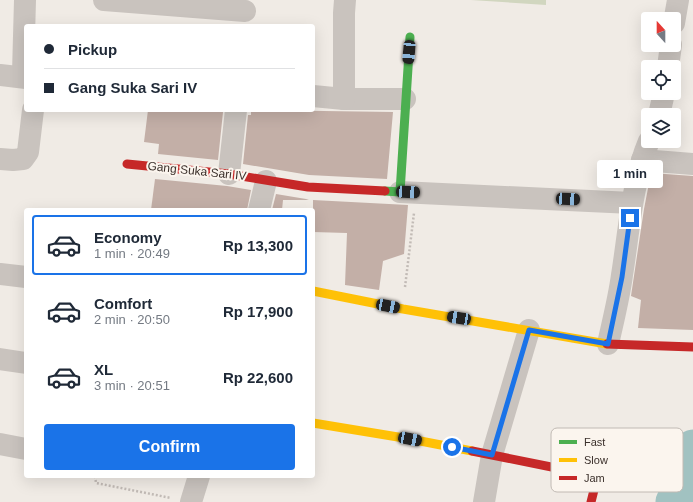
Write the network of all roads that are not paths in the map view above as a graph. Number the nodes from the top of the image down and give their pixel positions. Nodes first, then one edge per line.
1 (25, 0) edge
2 (104, 0) edge
3 (346, 0) edge
4 (678, 0) edge
5 (245, 12) edge
6 (676, 12) edge
7 (25, 24) edge
8 (410, 37) dead end
9 (0, 75) edge
10 (24, 75) edge
11 (315, 96) edge
12 (344, 99) junction
13 (405, 99) junction
14 (33, 112) edge
15 (236, 112) edge
16 (646, 151) edge
17 (0, 159) edge
18 (127, 164) dead end
19 (693, 164) edge
20 (229, 174) junction
21 (266, 181) junction
22 (408, 192) junction
23 (632, 203) junction
24 (259, 208) edge
25 (0, 274) edge
26 (24, 277) edge
27 (315, 291) edge
28 (529, 330) junction
29 (608, 344) junction
30 (693, 348) edge
31 (0, 359) edge
32 (24, 363) edge
33 (315, 424) edge
34 (0, 444) edge
35 (24, 449) edge
36 (492, 455) junction
37 (551, 467) edge
38 (198, 478) edge
39 (594, 492) edge
40 (182, 500) edge
41 (484, 502) edge
42 (591, 502) edge

1 - 7 street
2 - 5 street
3 - 12 street
4 - 6 street
8 - 13 street
9 - 10 street
11 - 12 street
12 - 13 street
13 - 22 street
14 - 17 street
15 - 20 street
16 - 19 street
16 - 23 street
18 - 20 street, Gang Suka Sari IV
20 - 21 street, Gang Suka Sari IV
21 - 22 street, Gang Suka Sari IV
21 - 24 street
22 - 23 street
23 - 29 street
25 - 26 street
27 - 28 street
28 - 29 street
28 - 36 street
29 - 30 street
31 - 32 street
33 - 36 street
34 - 35 street
36 - 37 street
36 - 41 street
38 - 40 street
39 - 42 street

